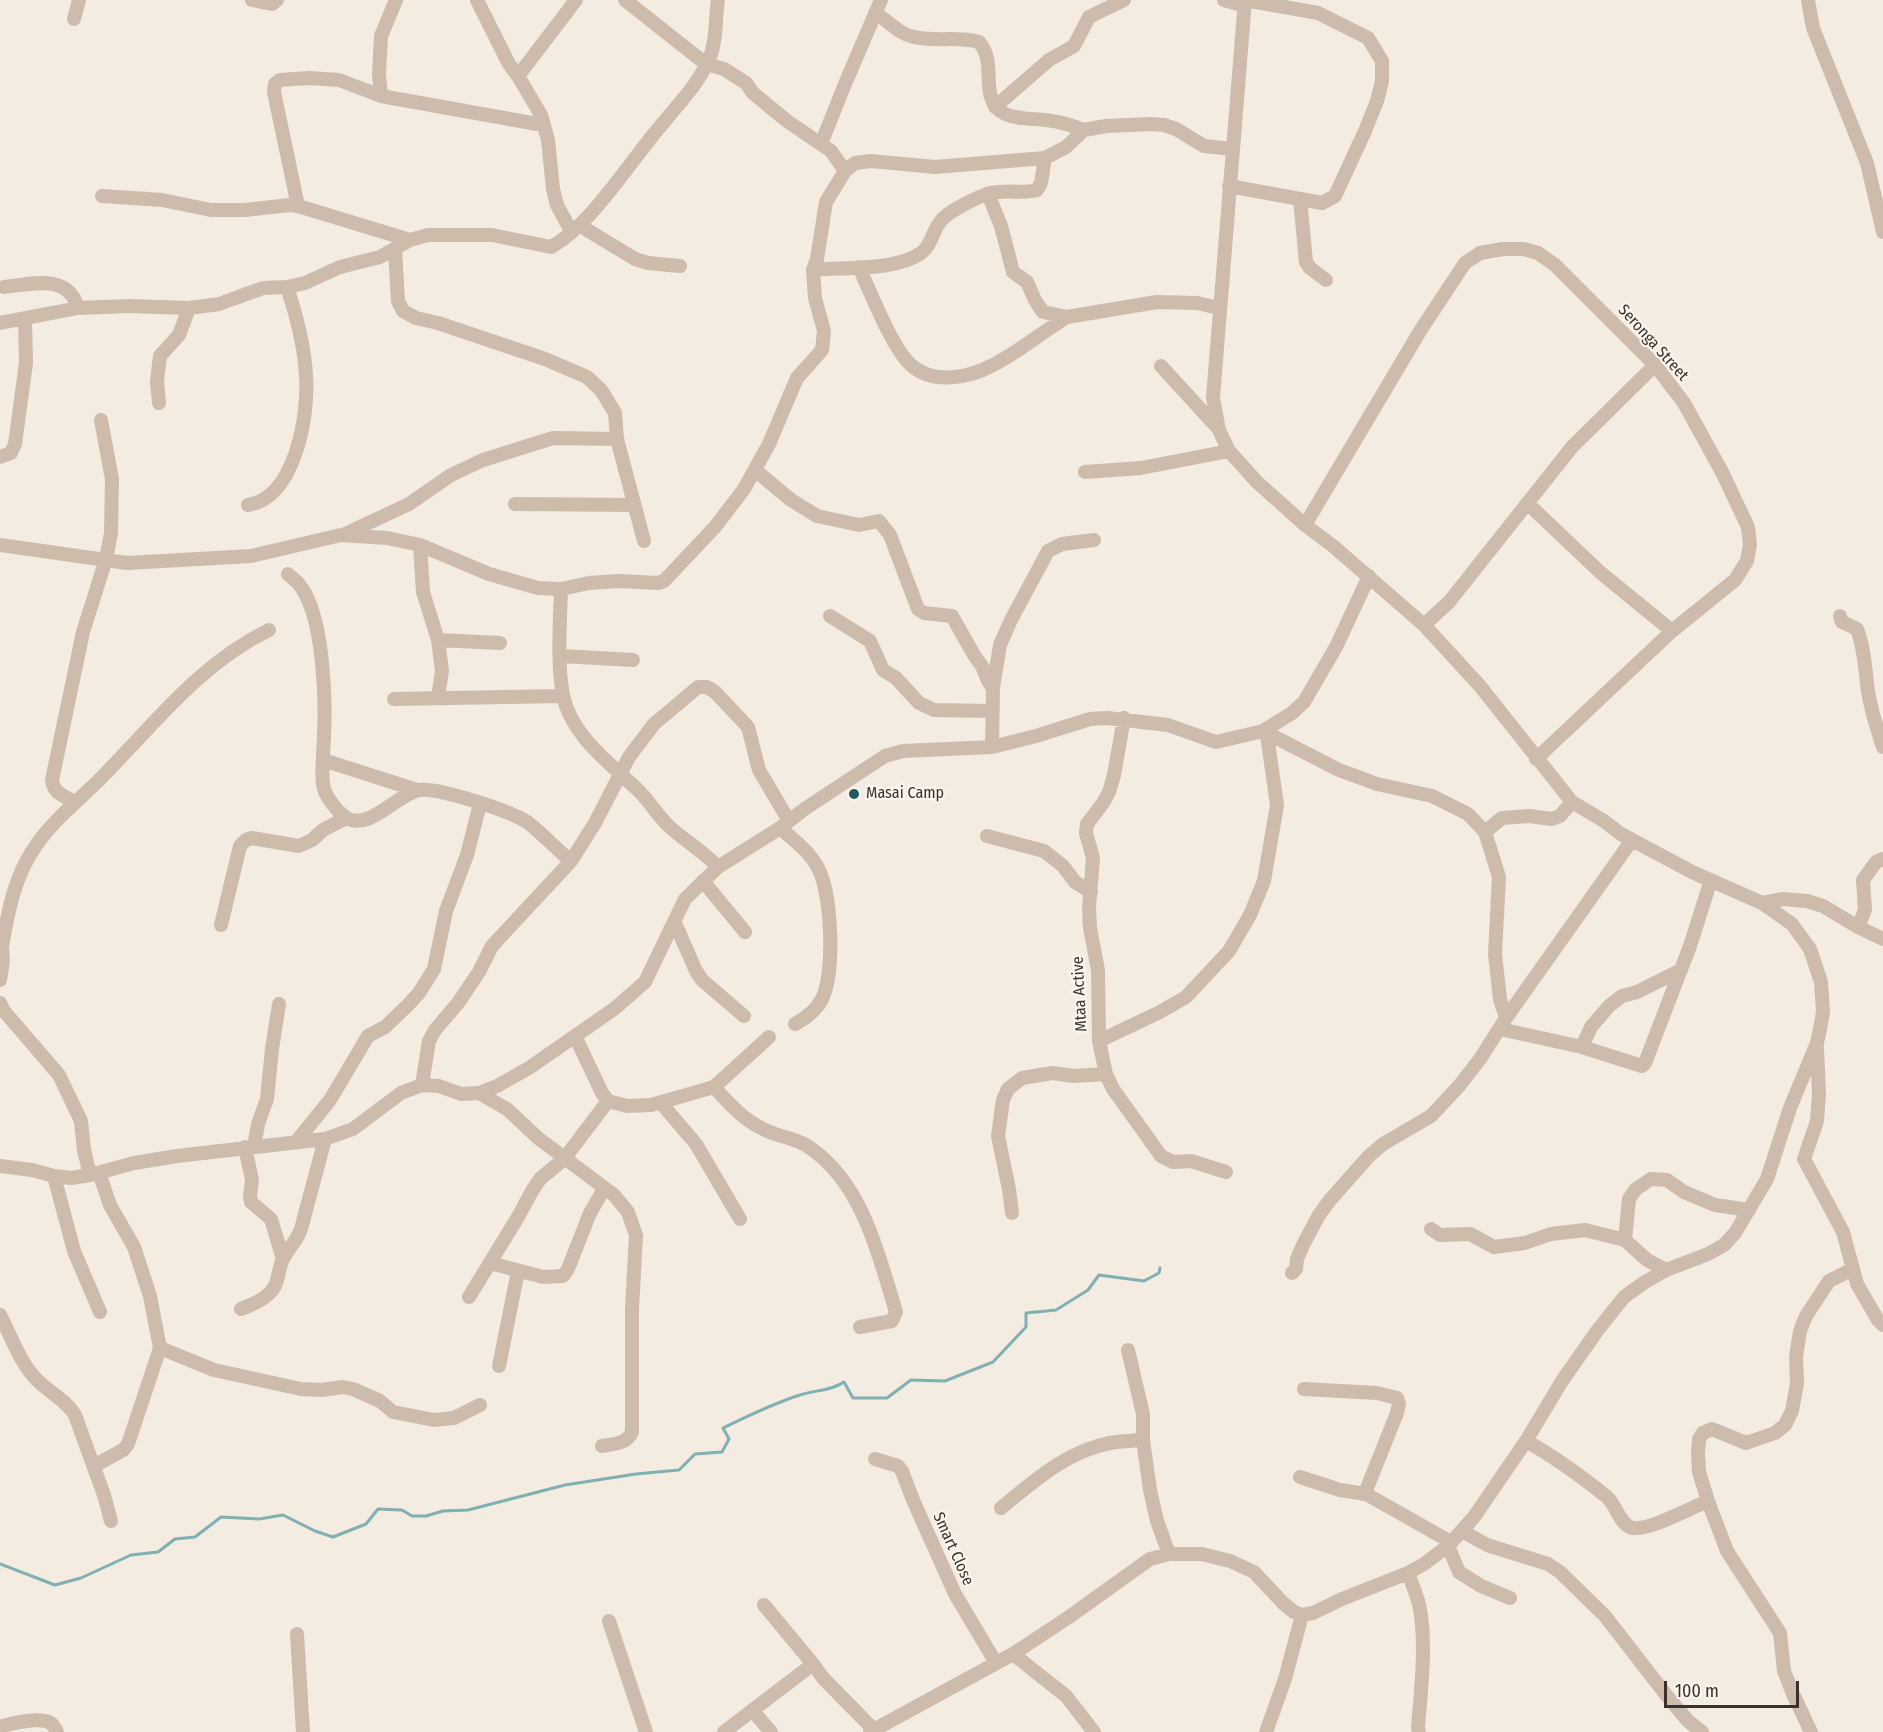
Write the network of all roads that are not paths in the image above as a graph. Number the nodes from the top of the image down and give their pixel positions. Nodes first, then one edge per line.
1 (78, 0) edge
2 (252, 0) edge
3 (277, 0) edge
4 (396, 0) edge
5 (477, 0) edge
6 (576, 0) edge
7 (625, 0) edge
8 (718, 0) edge
9 (1124, 0) edge
10 (1224, 0) edge
11 (1808, 0) edge
12 (878, 6) edge
13 (1245, 6) junction
14 (74, 19) dead end
15 (706, 64) junction
16 (518, 76) junction
17 (381, 96) junction
18 (995, 107) junction
19 (543, 125) junction
20 (1084, 130) junction
21 (821, 144) junction
22 (1233, 149) junction
23 (1045, 158) junction
24 (845, 171) junction
25 (1230, 186) junction
26 (988, 194) junction
27 (102, 196) dead end
28 (1300, 199) junction
29 (298, 206) junction
30 (575, 228) junction
31 (1883, 232) edge
32 (410, 240) junction
33 (395, 249) junction
34 (680, 266) dead end
35 (859, 267) junction
36 (813, 270) junction
37 (1326, 280) dead end
38 (287, 286) junction
39 (4, 287) dead end
40 (78, 308) junction
41 (189, 308) junction
42 (1219, 308) junction
43 (1067, 318) junction
44 (25, 319) junction
45 (0, 323) edge
46 (1655, 365) junction
47 (1161, 366) dead end
48 (159, 403) dead end
49 (101, 420) dead end
50 (1219, 430) junction
51 (617, 439) junction
52 (1228, 451) junction
53 (0, 457) edge
54 (755, 470) junction
55 (1085, 472) dead end
56 (1527, 503) junction
57 (515, 504) dead end
58 (248, 505) dead end
59 (634, 505) junction
60 (1305, 525) junction
61 (341, 536) junction
62 (1094, 540) dead end
63 (644, 541) dead end
64 (0, 545) edge
65 (420, 545) junction
66 (106, 560) junction
67 (288, 574) dead end
68 (1369, 576) junction
69 (561, 589) junction
70 (830, 616) dead end
71 (1840, 616) dead end
72 (1424, 626) junction
73 (269, 630) dead end
74 (1672, 631) junction
75 (438, 640) junction
76 (500, 643) dead end
77 (561, 656) junction
78 (633, 660) dead end
79 (993, 688) junction
80 (563, 696) junction
81 (438, 697) junction
82 (394, 699) dead end
83 (992, 711) junction
84 (1124, 718) junction
85 (1265, 733) junction
86 (992, 747) junction
87 (1883, 747) edge
88 (1536, 759) junction
89 (323, 760) junction
90 (620, 775) junction
91 (417, 790) junction
92 (75, 802) junction
93 (1572, 802) junction
94 (480, 804) junction
95 (346, 818) junction
96 (784, 825) junction
97 (1485, 832) junction
98 (987, 836) dead end
99 (1632, 840) junction
100 (1883, 859) edge
101 (571, 861) junction
102 (718, 867) junction
103 (1711, 880) junction
104 (703, 881) junction
105 (1091, 892) junction
106 (1762, 903) junction
107 (675, 923) junction
108 (221, 925) dead end
109 (1858, 927) junction
110 (745, 932) dead end
111 (1883, 939) edge
112 (1, 945) edge
113 (1681, 970) junction
114 (0, 980) edge
115 (0, 1002) edge
116 (279, 1004) dead end
117 (744, 1016) dead end
118 (795, 1024) dead end
119 (1503, 1024) junction
120 (575, 1036) junction
121 (769, 1037) dead end
122 (1099, 1041) junction
123 (1817, 1043) junction
124 (1582, 1047) junction
125 (1106, 1074) junction
126 (422, 1085) junction
127 (714, 1087) junction
128 (479, 1093) junction
129 (608, 1101) junction
130 (661, 1103) junction
131 (325, 1139) junction
132 (296, 1142) junction
133 (249, 1147) junction
134 (564, 1159) junction
135 (0, 1166) edge
136 (1226, 1172) dead end
137 (94, 1174) junction
138 (54, 1176) junction
139 (604, 1189) junction
140 (1749, 1210) junction
141 (1012, 1214) dead end
142 (740, 1219) dead end
143 (1431, 1229) dead end
144 (1625, 1240) junction
145 (283, 1259) junction
146 (490, 1263) junction
147 (1853, 1269) junction
148 (1666, 1270) junction
149 (518, 1271) junction
150 (1292, 1273) dead end
151 (469, 1297) dead end
152 (241, 1309) dead end
153 (100, 1312) dead end
154 (0, 1315) edge
155 (1883, 1325) edge
156 (860, 1327) dead end
157 (160, 1347) junction
158 (1128, 1350) dead end
159 (499, 1366) dead end
160 (1304, 1389) dead end
161 (480, 1405) dead end
162 (1143, 1440) junction
163 (1526, 1441) junction
164 (602, 1446) dead end
165 (875, 1459) dead end
166 (94, 1466) junction
167 (1300, 1477) dead end
168 (1366, 1494) junction
169 (1708, 1501) junction
170 (1001, 1508) dead end
171 (111, 1521) dead end
172 (1462, 1531) junction
173 (1449, 1544) junction
174 (1169, 1554) junction
175 (1408, 1573) junction
176 (1510, 1598) dead end
177 (764, 1605) dead end
178 (1302, 1615) junction
179 (609, 1621) dead end
180 (297, 1634) dead end
181 (1013, 1654) junction
182 (996, 1663) junction
183 (813, 1664) junction
184 (753, 1711) junction
185 (0, 1727) edge
186 (872, 1731) edge
187 (57, 1732) edge
188 (303, 1732) edge
189 (645, 1732) edge
190 (724, 1732) edge
191 (771, 1732) edge
192 (1094, 1732) edge
193 (1266, 1732) edge
194 (1419, 1732) edge
195 (1702, 1732) edge
196 (1811, 1732) edge

1 - 14 street
2 - 3 street
4 - 17 street
5 - 16 street
6 - 16 street
7 - 15 street
8 - 15 street
9 - 18 street
10 - 13 street
11 - 31 street
12 - 18 street
12 - 21 street
13 - 22 street
13 - 28 street
15 - 21 street
15 - 30 street
16 - 19 street
17 - 19 street
17 - 29 street
18 - 20 street
19 - 30 street
20 - 22 street
20 - 23 street
21 - 24 street
22 - 25 street
23 - 24 street
23 - 26 street
24 - 36 street
25 - 28 street
25 - 42 street
26 - 35 street
26 - 43 street
27 - 29 street
28 - 37 street
29 - 32 street
30 - 32 street
30 - 34 street
32 - 33 street
33 - 38 street
33 - 51 street
35 - 36 street
35 - 43 street
36 - 54 street
38 - 41 street
38 - 58 street
39 - 40 street
40 - 41 street
40 - 44 street
41 - 48 street
42 - 43 street
42 - 50 street
44 - 45 street
44 - 53 street
46 - 56 street
46 - 60 street, Seronga Street
46 - 74 street, Seronga Street
47 - 50 street
49 - 66 street
50 - 52 street
51 - 59 street
51 - 61 street
52 - 55 street
52 - 60 street
54 - 69 street
54 - 79 street
56 - 72 street
56 - 74 street
57 - 59 street
59 - 63 street
60 - 68 street
61 - 65 street
61 - 66 street
62 - 79 street
64 - 66 street
65 - 69 street
65 - 75 street
66 - 92 street
67 - 89 street
68 - 72 street
68 - 85 street
69 - 77 street
70 - 83 street
71 - 87 street
72 - 88 street
73 - 92 street
74 - 88 street, Seronga Street
75 - 76 street
75 - 81 street
77 - 78 street
77 - 80 street
79 - 83 street
80 - 81 street
80 - 90 street
81 - 82 street
83 - 86 street
84 - 85 street
84 - 86 street
84 - 105 street, Mtaa Active
85 - 97 street
85 - 122 street
86 - 96 street
88 - 93 street
89 - 91 street
89 - 95 street
90 - 96 street
90 - 101 street
90 - 102 street
91 - 94 street
91 - 95 street
92 - 112 street
93 - 97 street
93 - 99 street
94 - 101 street
94 - 132 street
95 - 108 street
96 - 102 street
96 - 118 street
97 - 119 street
98 - 105 street
99 - 103 street
99 - 119 street
100 - 109 street
101 - 126 street
102 - 104 street
103 - 106 street
103 - 113 street
104 - 107 street
104 - 110 street
105 - 122 street, Mtaa Active
106 - 109 street
106 - 123 street
107 - 117 street
107 - 120 street
109 - 111 street
112 - 114 street
113 - 124 street
113 - 124 street
115 - 137 street
116 - 133 street
119 - 124 street
119 - 150 street
120 - 128 street
120 - 129 street
121 - 127 street
122 - 125 street, Mtaa Active
123 - 140 street
123 - 147 street
125 - 136 street, Mtaa Active
125 - 141 street
126 - 128 street
126 - 131 street
127 - 130 street
127 - 156 street
128 - 134 street
129 - 130 street
129 - 134 street
130 - 142 street
131 - 132 street
131 - 145 street
132 - 133 street
133 - 137 street
133 - 145 street
134 - 139 street
134 - 146 street
135 - 138 street
137 - 138 street
137 - 157 street
138 - 153 street
139 - 149 street
139 - 164 street
140 - 144 street
140 - 148 street
143 - 144 street
144 - 148 street
145 - 152 street
146 - 149 street
146 - 151 street
147 - 155 street
147 - 169 street
148 - 163 street
149 - 159 street
154 - 166 street
157 - 161 street
157 - 166 street
158 - 162 street
160 - 168 street
162 - 170 street
162 - 174 street
163 - 169 street
163 - 172 street
165 - 182 street, Smart Close
166 - 171 street
167 - 168 street
168 - 173 street
169 - 196 street
172 - 173 street
172 - 195 street
173 - 175 street
173 - 176 street
174 - 178 street
174 - 181 street
175 - 178 street
175 - 194 street
177 - 183 street
178 - 193 street
179 - 189 street
180 - 188 street
181 - 182 street
181 - 192 street
182 - 186 street
183 - 184 street
183 - 186 street
184 - 190 street
184 - 191 street
185 - 187 street

